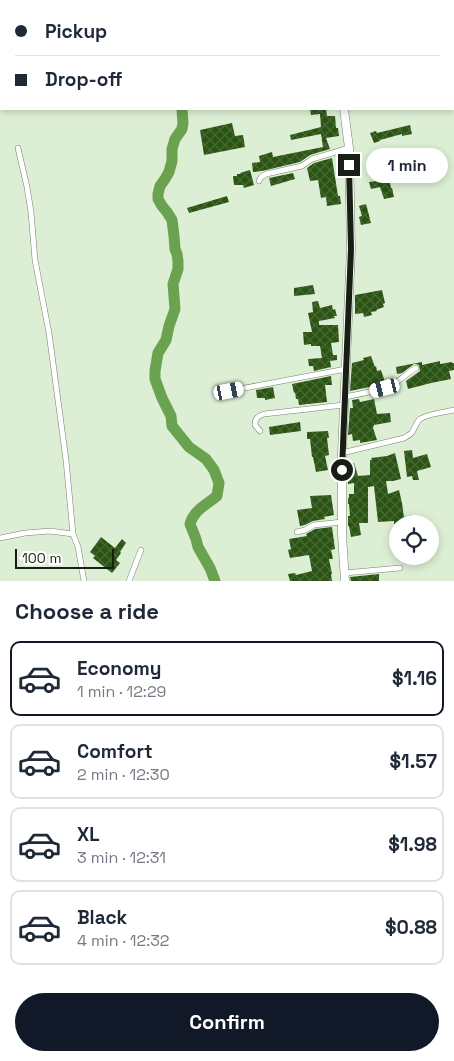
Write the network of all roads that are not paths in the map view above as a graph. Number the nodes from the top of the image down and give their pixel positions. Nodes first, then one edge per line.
1 (344, 110) edge
2 (18, 148) dead end
3 (349, 148) junction
4 (259, 181) dead end
5 (346, 368) junction
6 (416, 368) dead end
7 (229, 391) dead end
8 (344, 401) junction
9 (454, 410) edge
10 (260, 431) dead end
11 (342, 453) junction
12 (342, 522) junction
13 (297, 532) dead end
14 (73, 534) junction
15 (0, 538) edge
16 (141, 550) dead end
17 (400, 568) dead end
18 (344, 577) edge
19 (84, 581) edge
20 (129, 581) edge

1 - 3 street
2 - 14 street
3 - 4 street
3 - 5 street
5 - 7 street
5 - 8 street
6 - 8 street
8 - 10 street
8 - 11 street
9 - 11 street
11 - 12 street
12 - 13 street
12 - 18 street
14 - 15 street
14 - 19 street
16 - 20 street
17 - 18 street

